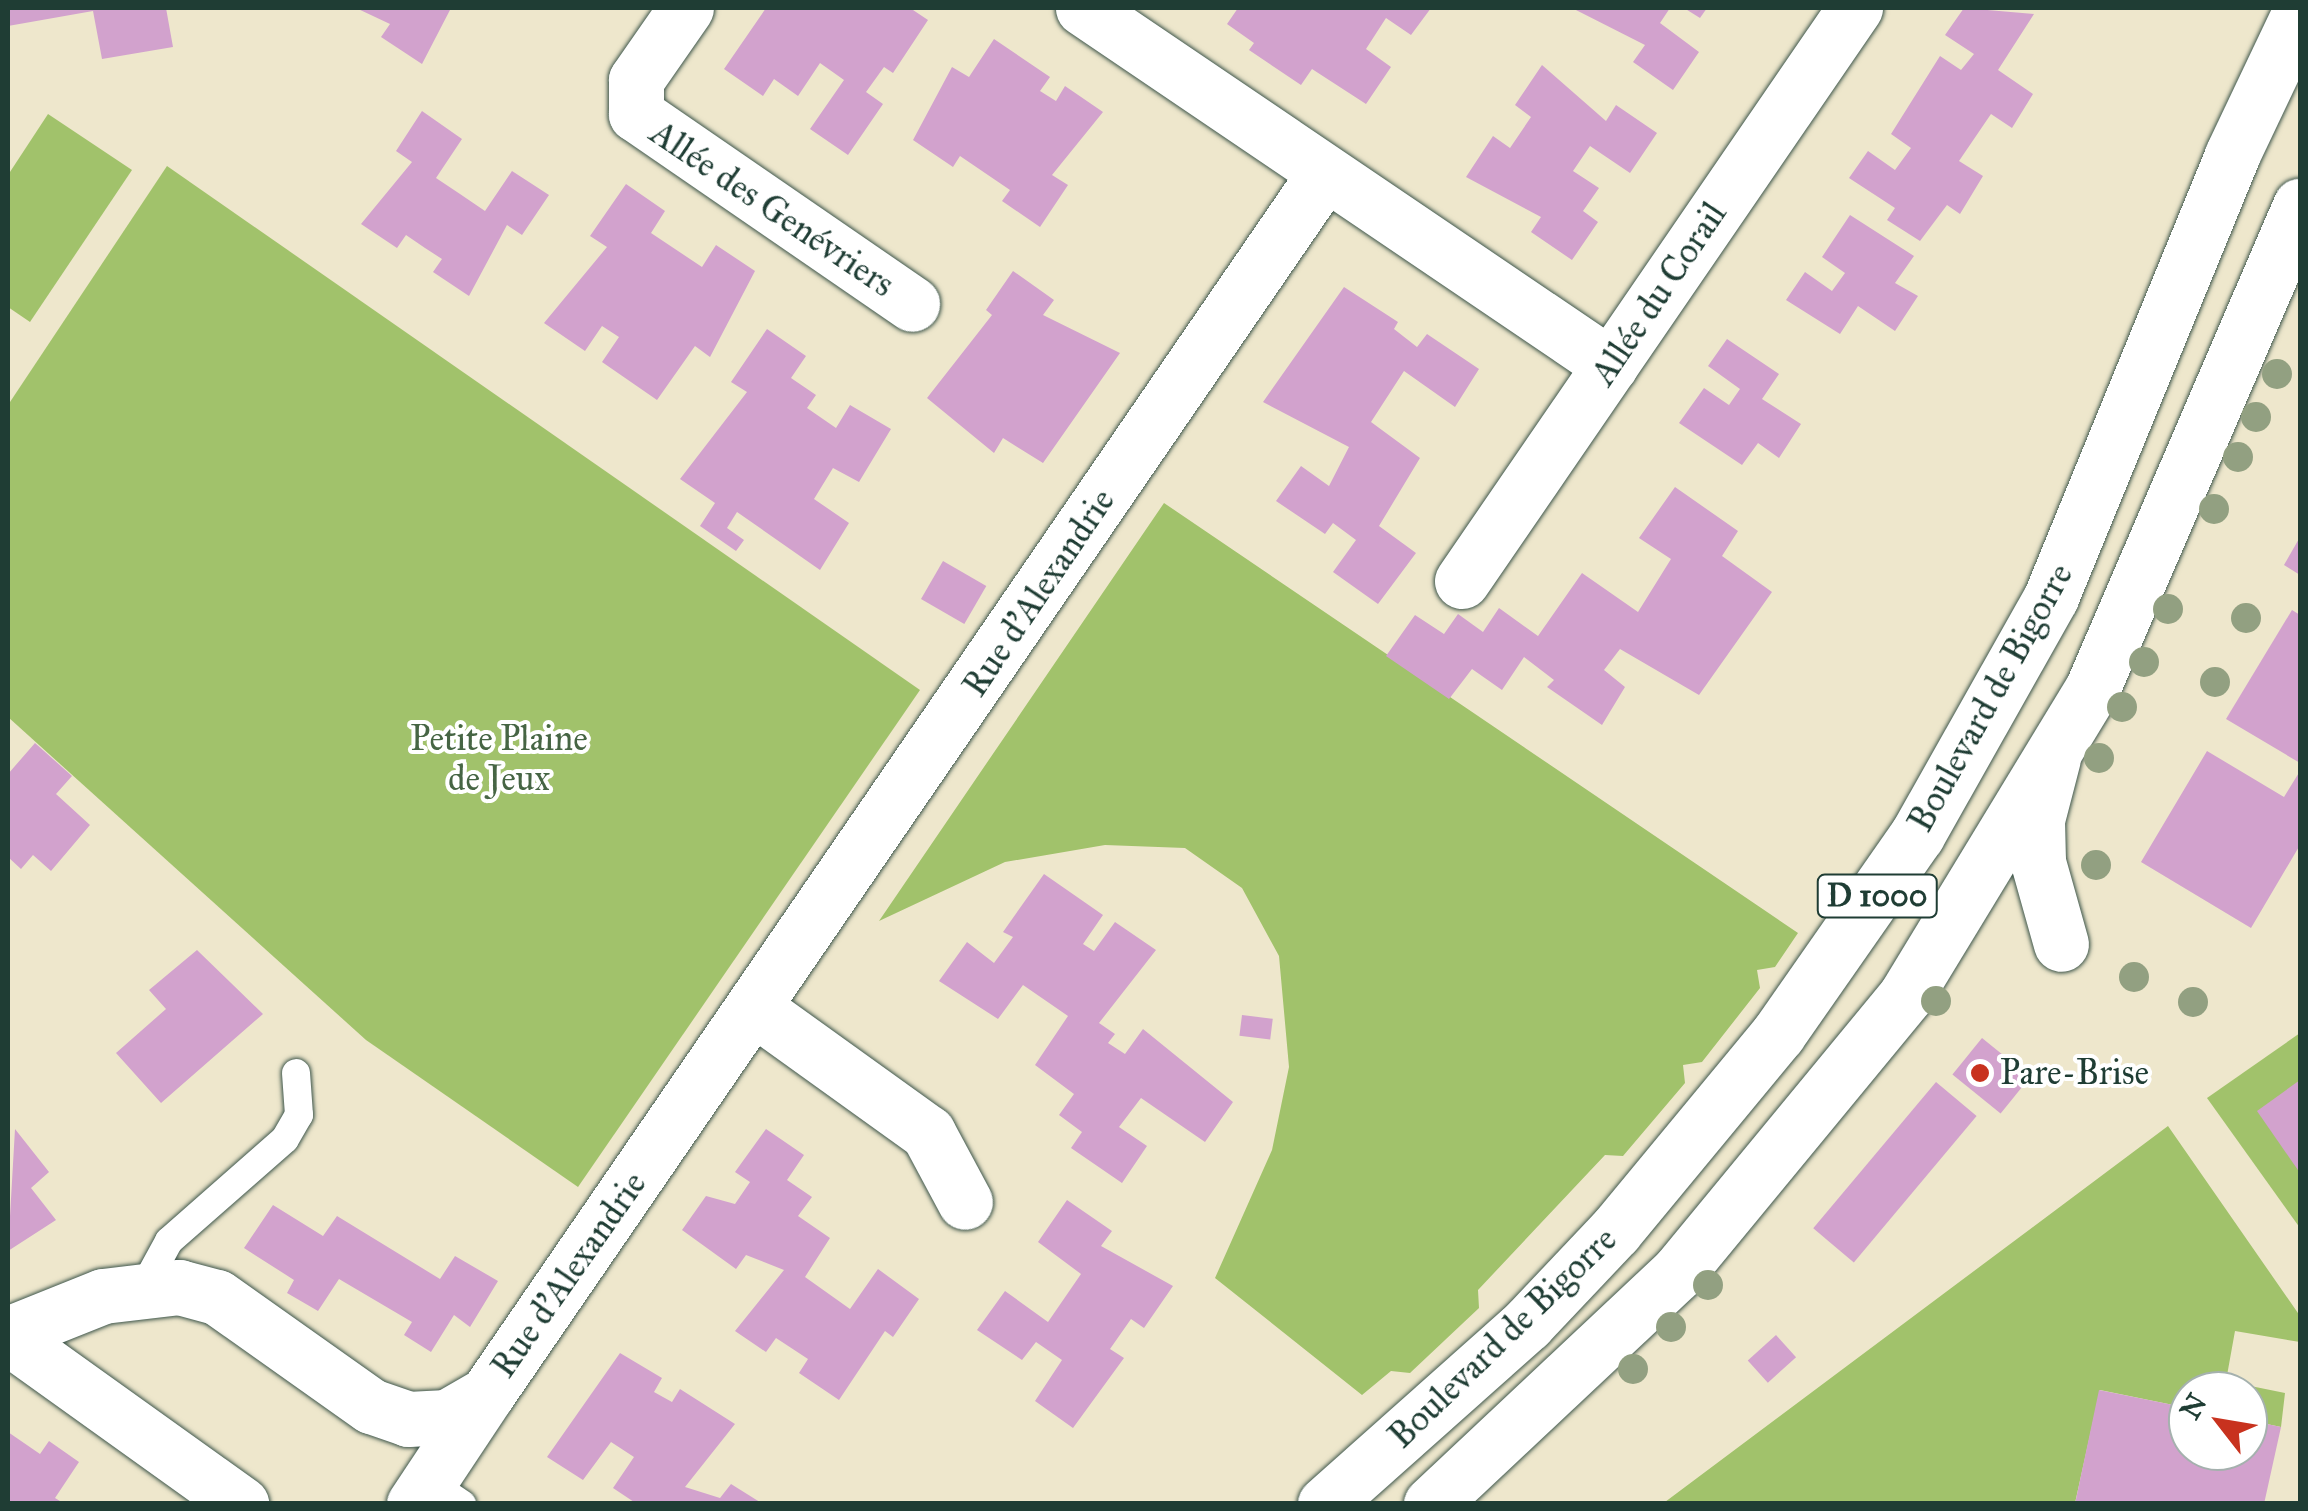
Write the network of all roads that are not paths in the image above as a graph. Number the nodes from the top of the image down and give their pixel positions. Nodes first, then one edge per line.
1 (686, 8) edge
2 (1083, 8) edge
3 (1855, 8) edge
4 (2300, 12) edge
5 (1322, 176) junction
6 (2300, 206) edge
7 (912, 304) dead end
8 (1610, 365) junction
9 (1462, 581) dead end
10 (2053, 758) junction
11 (2061, 944) dead end
12 (754, 1008) junction
13 (296, 1073) dead end
14 (965, 1202) dead end
15 (144, 1286) junction
16 (8, 1335) edge
17 (487, 1394) junction
18 (435, 1496) edge
19 (240, 1504) edge
20 (1325, 1504) edge
21 (1431, 1504) edge

1 - 7 street, Allée des Genévriers
2 - 5 street
3 - 8 street, Allée du Corail
4 - 20 street, Boulevard de Bigorre / D 1000
5 - 8 street
5 - 12 street, Rue d'Alexandrie
6 - 10 street, Boulevard de Bigorre / D 1000
8 - 9 street, Allée du Corail
10 - 11 street
10 - 21 street, Boulevard de Bigorre / D 1000
12 - 14 street
12 - 17 street, Rue d'Alexandrie
13 - 15 lane
15 - 16 street
15 - 17 street
16 - 19 street
17 - 18 street, Rue d'Alexandrie

